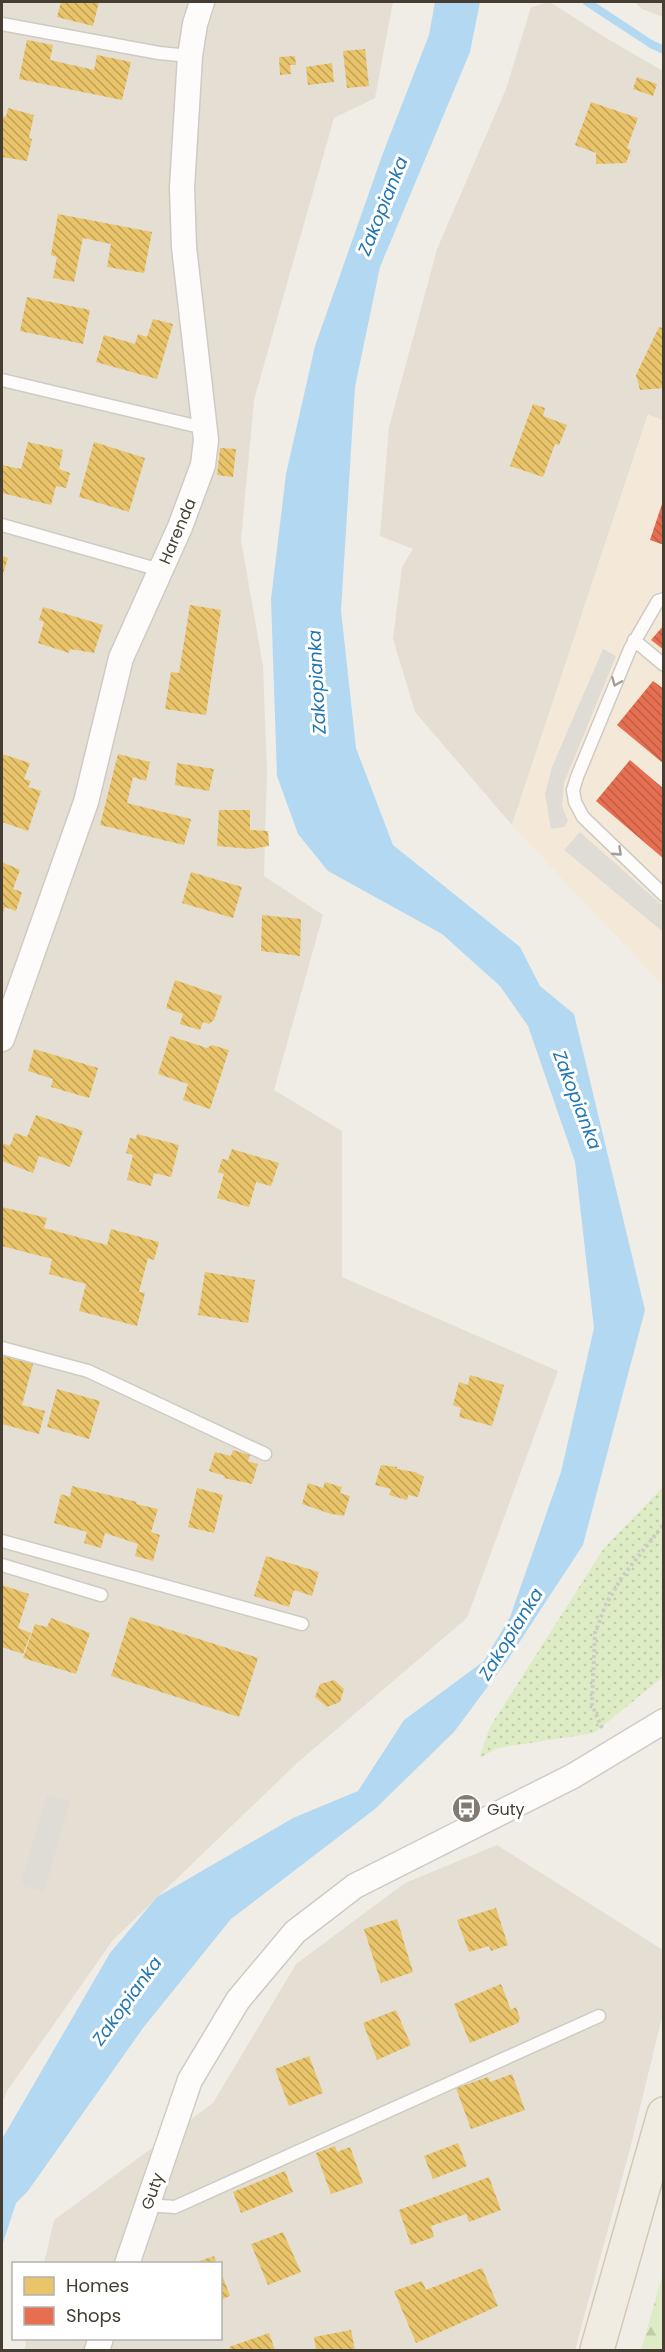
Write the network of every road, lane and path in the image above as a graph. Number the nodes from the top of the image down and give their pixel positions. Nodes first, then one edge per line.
1 (202, 2) edge
2 (2, 24) edge
3 (190, 56) junction
4 (2, 380) edge
5 (204, 428) junction
6 (2, 525) edge
7 (160, 570) junction
8 (663, 599) edge
9 (637, 634) junction
10 (663, 665) edge
11 (663, 895) edge
12 (2, 1039) edge
13 (2, 1348) edge
14 (265, 1454) dead end
15 (663, 1524) edge
16 (2, 1541) edge
17 (2, 1565) edge
18 (101, 1595) dead end
19 (302, 1624) dead end
20 (663, 1721) edge
21 (604, 1733) dead end
22 (599, 2016) dead end
23 (663, 2114) edge
24 (147, 2205) junction
25 (129, 2262) edge
26 (597, 2350) edge

1 - 3 street, Harenda
2 - 3 lane
3 - 5 street, Harenda
4 - 5 lane
5 - 7 street, Harenda
6 - 7 lane
7 - 12 street, Harenda
8 - 9 lane
9 - 10 lane
9 -> 11 lane
13 - 14 lane
15 - 21 path
16 - 19 lane
17 - 18 lane
20 - 24 street, Guty
22 - 24 lane
23 - 26 main road
24 - 25 street, Guty

